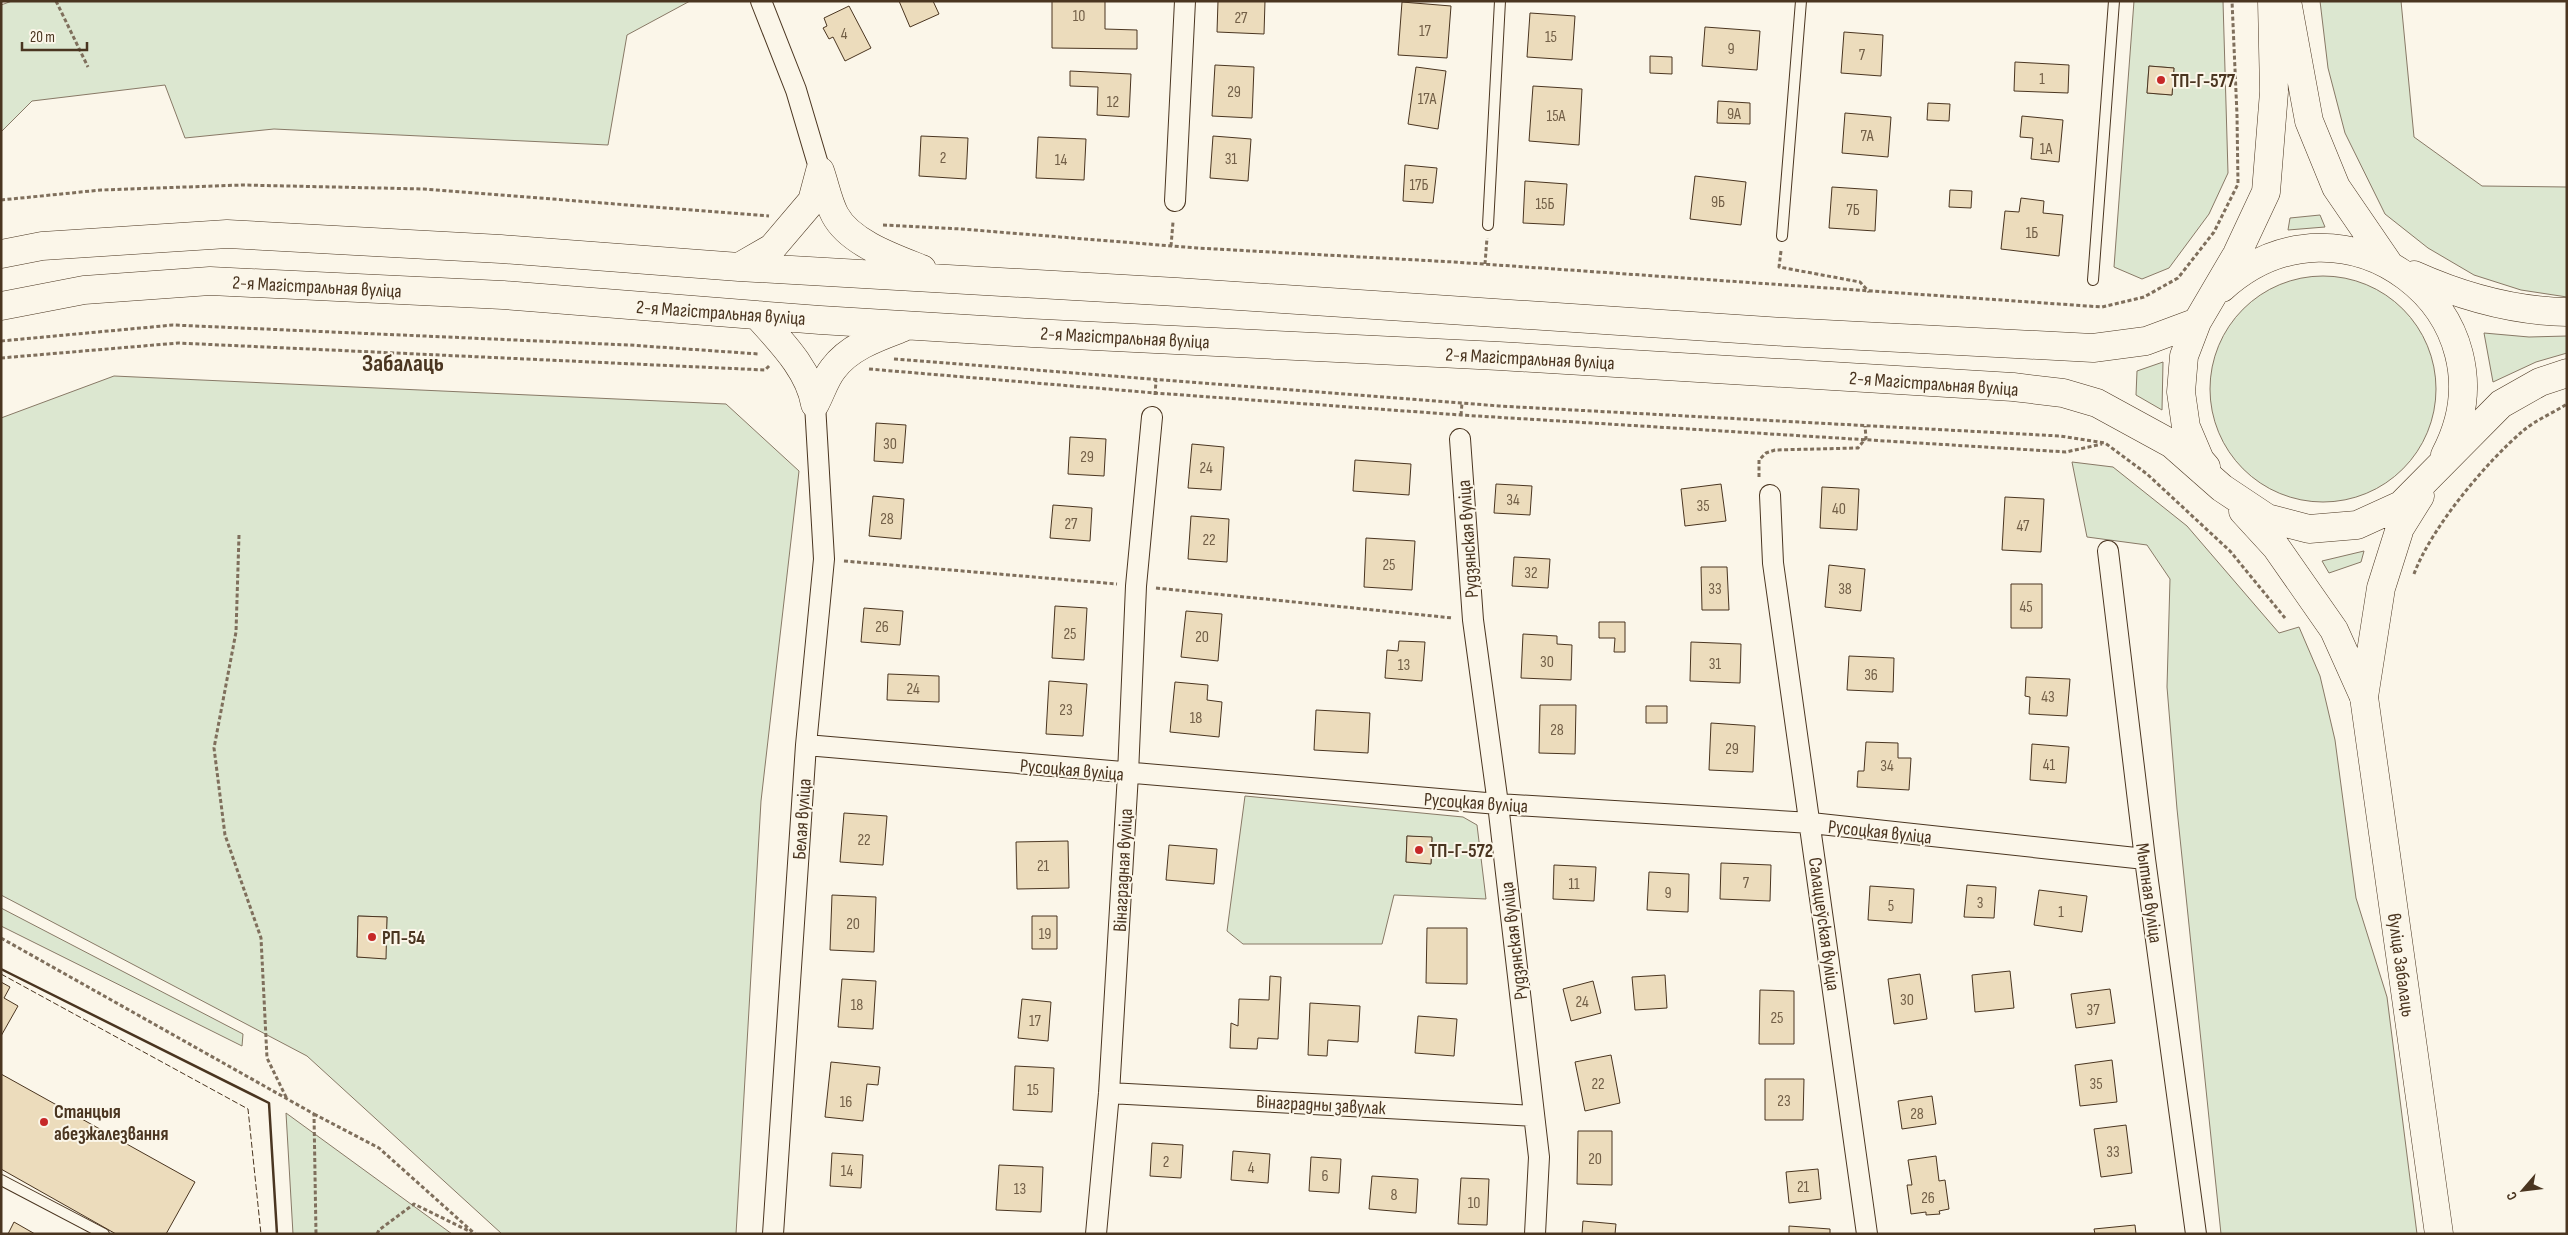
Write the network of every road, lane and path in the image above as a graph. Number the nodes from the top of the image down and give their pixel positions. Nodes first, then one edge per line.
1 (56, 1) edge
2 (761, 1) edge
3 (1185, 1) edge
4 (1500, 1) edge
5 (1801, 1) edge
6 (2114, 1) edge
7 (2232, 1) edge
8 (2272, 1) edge
9 (2287, 1) edge
10 (88, 67) dead end
11 (820, 171) junction
12 (1, 200) edge
13 (1175, 201) joint
14 (772, 217) dead end
15 (876, 225) dead end
16 (1488, 225) joint
17 (1782, 236) joint
18 (1171, 246) junction
19 (1, 254) edge
20 (2388, 263) junction
21 (1485, 264) junction
22 (739, 267) junction
23 (942, 278) junction
24 (2093, 280) dead end
25 (1869, 292) junction
26 (1, 306) edge
27 (2567, 312) edge
28 (757, 315) junction
29 (2197, 322) junction
30 (907, 326) junction
31 (1, 341) edge
32 (777, 352) junction
33 (849, 354) junction
34 (1, 358) edge
35 (904, 360) dead end
36 (2567, 373) edge
37 (815, 404) junction
38 (2567, 404) edge
39 (1152, 417) dead end
40 (1865, 426) junction
41 (1866, 438) junction
42 (1460, 439) dead end
43 (2105, 443) junction
44 (2436, 472) junction
45 (2222, 488) junction
46 (1770, 495) joint
47 (239, 534) dead end
48 (2108, 551) dead end
49 (2414, 574) dead end
50 (2285, 618) dead end
51 (2364, 697) junction
52 (806, 745) junction
53 (1128, 774) junction
54 (1498, 804) junction
55 (1811, 823) junction
56 (2145, 859) junction
57 (1, 938) edge
58 (1109, 1092) junction
59 (287, 1099) junction
60 (314, 1114) junction
61 (1534, 1116) junction
62 (1, 1180) edge
63 (104, 1234) edge
64 (316, 1234) edge
65 (377, 1234) edge
66 (475, 1234) edge
67 (773, 1234) edge
68 (1096, 1234) edge
69 (1535, 1234) edge
70 (1867, 1234) edge
71 (2196, 1234) edge
72 (2439, 1234) edge

1 - 10 path
2 - 11 street
3 - 13 street
4 - 16 lane
5 - 17 lane
6 - 24 lane
7 - 25 path
8 - 29 main road
9 - 20 main road
11 - 22 main road
11 - 23 main road
12 - 14 path
13 - 18 path
15 - 18 path
16 - 21 path
17 - 25 path
18 - 21 path
19 - 22 main road
20 - 27 main road
20 - 29 main road
20 - 44 main road
21 - 25 path
22 - 23 main road
23 - 29 main road
26 - 28 main road, 2-я Магістральная вуліца
28 - 30 main road, 2-я Магістральная вуліца
28 - 32 main road
29 - 45 main road
30 - 33 main road
30 - 45 main road, 2-я Магістральная вуліца
31 - 32 path
32 - 34 path
32 - 37 main road
33 - 37 main road
33 - 41 path
35 - 40 path
36 - 44 main road
37 - 52 street, Белая вуліца
38 - 49 path
39 - 53 street, Вінаградная вуліца
40 - 41 path
40 - 43 path
41 - 43 path
41 - 46 path
42 - 54 street, Рудзянская вуліца
43 - 50 path
44 - 45 main road
44 - 51 main road
45 - 51 main road
46 - 55 street, Салаццеўская вуліца
47 - 59 path
48 - 56 street, Мытная вуліца
51 - 72 main road, вуліца Забалаць
52 - 53 street, Русоцкая вуліца
52 - 67 street, Белая вуліца
53 - 54 street, Русоцкая вуліца
53 - 58 street, Вінаградная вуліца
54 - 55 street, Русоцкая вуліца
54 - 61 street, Рудзянская вуліца
55 - 56 street, Русоцкая вуліца
55 - 70 street, Салаццеўская вуліца
56 - 71 street, Мытная вуліца
57 - 59 path
58 - 61 street, Вінаградны завулак
58 - 68 street, Вінаградная вуліца
59 - 60 path
60 - 64 path
60 - 66 path
61 - 69 street, Рудзянская вуліца
62 - 63 lane
65 - 66 path

